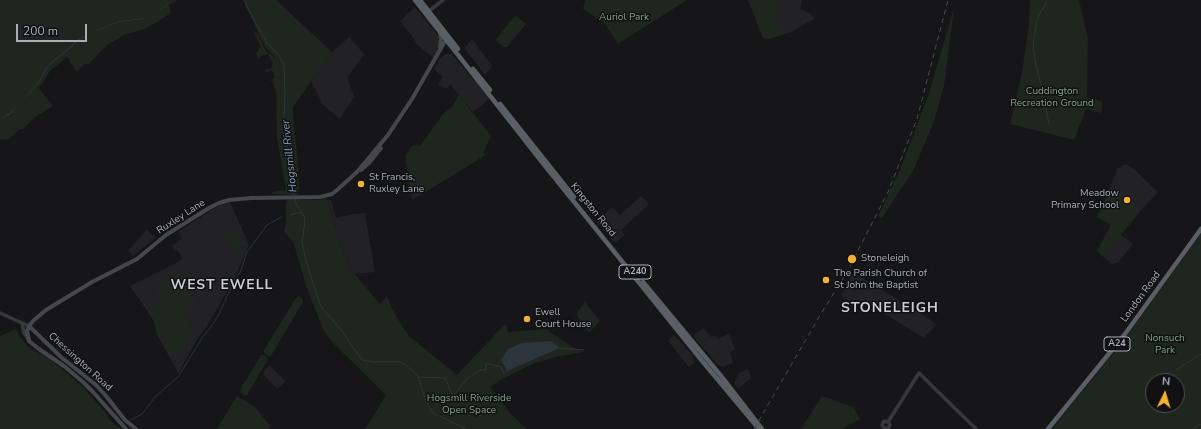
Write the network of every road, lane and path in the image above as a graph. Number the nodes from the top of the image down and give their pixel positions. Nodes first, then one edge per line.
1 (415, 0) edge
2 (420, 0) edge
3 (443, 0) edge
4 (428, 11) junction
5 (439, 30) junction
6 (449, 40) junction
7 (439, 51) junction
8 (357, 172) junction
9 (1201, 230) edge
10 (0, 313) edge
11 (22, 323) junction
12 (29, 326) junction
13 (37, 333) junction
14 (31, 342) junction
15 (881, 428) edge
16 (126, 429) edge
17 (136, 429) edge
18 (759, 429) edge
19 (762, 429) edge
20 (976, 429) edge
21 (1048, 429) edge

1 - 5 highway, Kingston Road / A240
2 - 4 highway, Kingston Road / A240
3 - 4 street
4 - 6 highway, Kingston Road / A240
5 - 6 highway, Kingston Road / A240
5 - 7 main road
6 - 7 main road, Ruxley Lane
6 - 8 main road, Ruxley Lane
6 - 18 highway, Kingston Road / A240
6 - 19 highway, Kingston Road / A240
7 - 8 main road, Ruxley Lane
8 - 12 main road, Ruxley Lane
9 - 21 highway, London Road / A24
10 - 11 street, Chessington Road
11 - 12 street, Chessington Road
11 - 14 street
12 - 13 main road, Chessington Road
12 - 14 main road
13 - 14 main road
13 - 17 main road, Chessington Road
14 - 16 main road, Chessington Road
15 - 20 street

